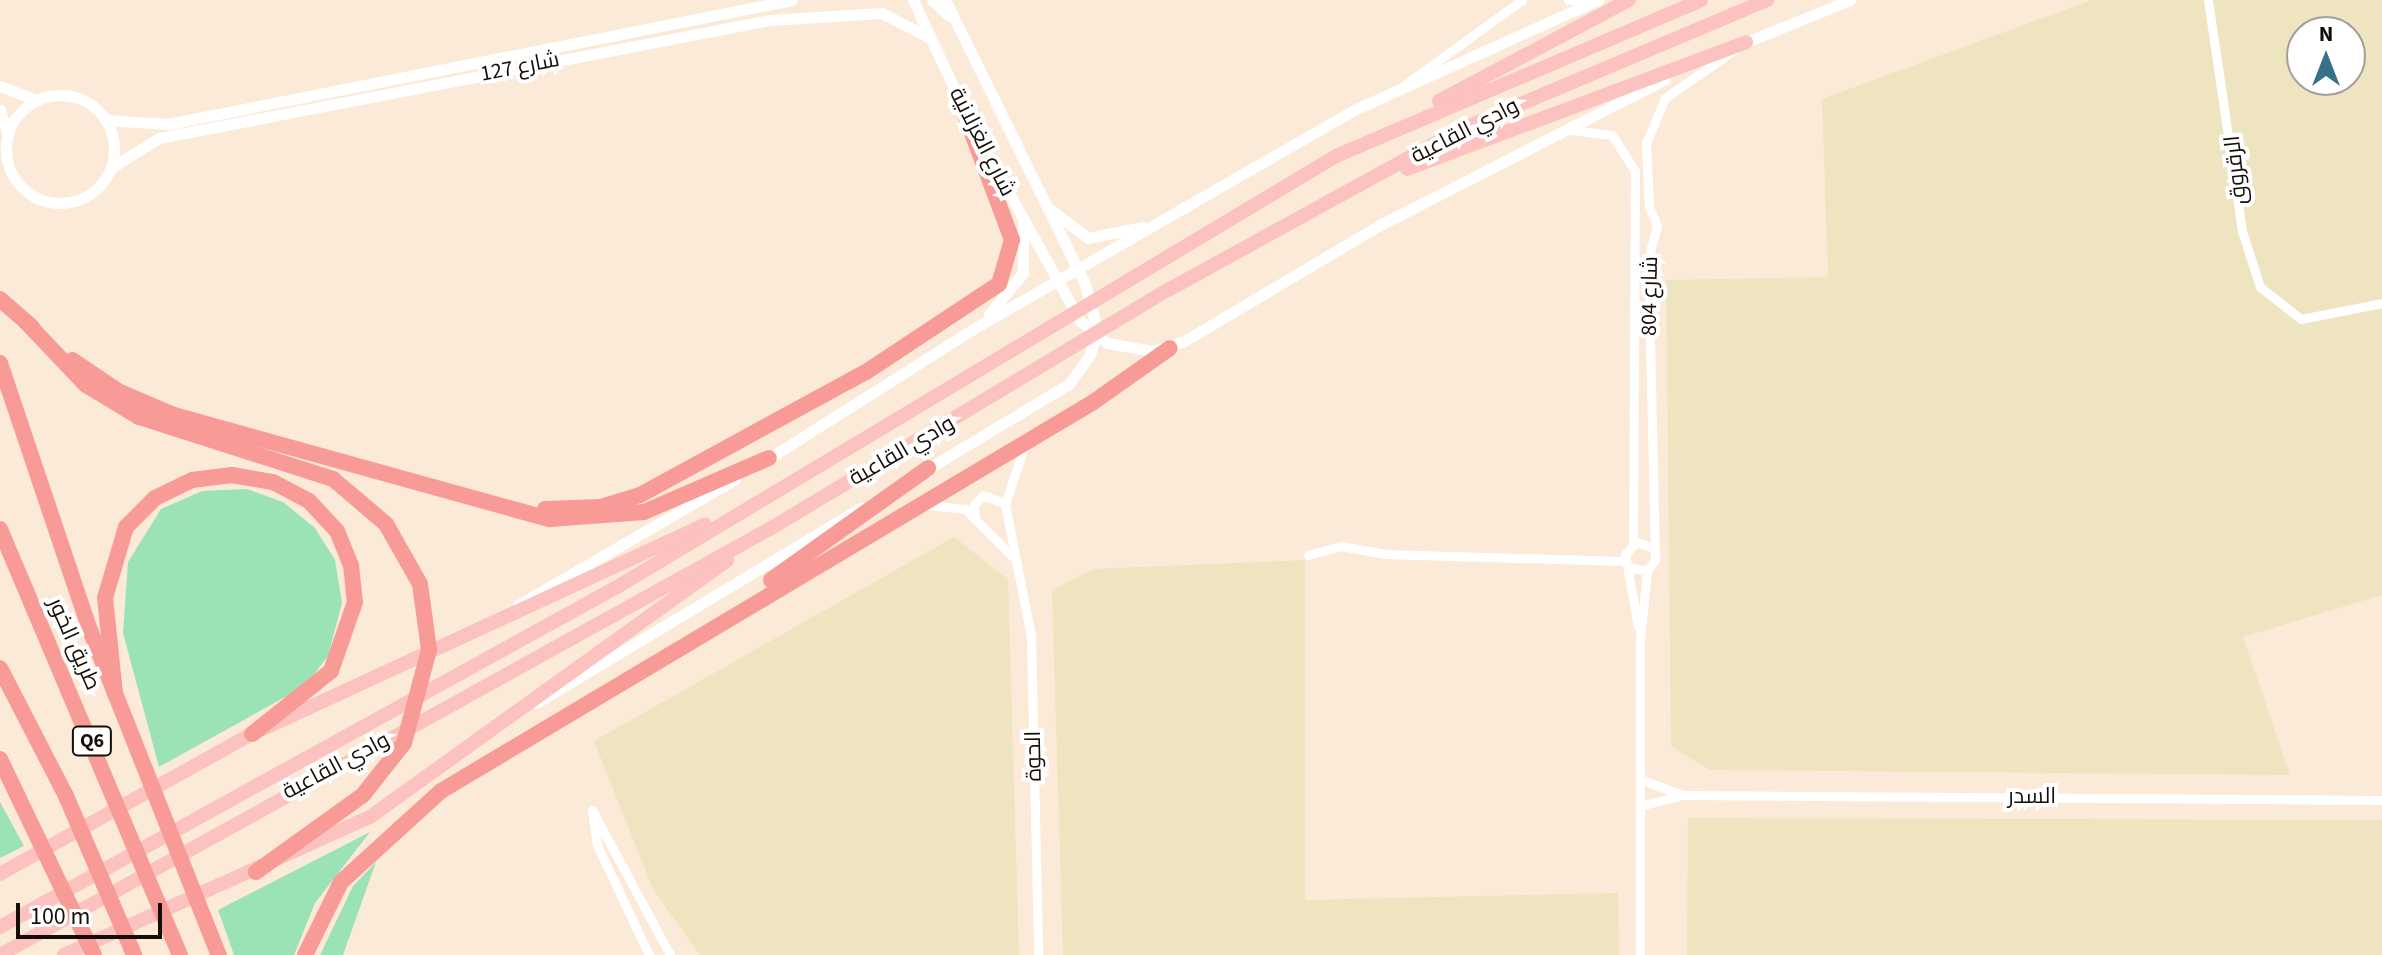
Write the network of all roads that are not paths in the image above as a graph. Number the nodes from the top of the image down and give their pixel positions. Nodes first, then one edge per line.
1 (792, 0) edge
2 (821, 0) edge
3 (913, 0) edge
4 (932, 0) edge
5 (945, 0) edge
6 (1522, 0) edge
7 (1568, 0) edge
8 (1588, 0) edge
9 (1598, 0) edge
10 (1629, 0) edge
11 (1701, 0) edge
12 (1767, 0) edge
13 (1850, 0) edge
14 (2208, 0) edge
15 (822, 14) junction
16 (957, 26) junction
17 (932, 40) junction
18 (1742, 43) junction
19 (1407, 83) junction
20 (0, 86) edge
21 (37, 100) junction
22 (963, 109) junction
23 (0, 110) edge
24 (105, 120) junction
25 (1401, 124) junction
26 (8, 134) junction
27 (1525, 147) junction
28 (111, 168) junction
29 (1032, 186) junction
30 (1341, 198) junction
31 (1169, 218) junction
32 (1023, 220) junction
33 (1077, 269) junction
34 (1057, 281) junction
35 (0, 299) edge
36 (2382, 303) edge
37 (25, 321) junction
38 (973, 329) junction
39 (1100, 339) junction
40 (1170, 348) junction
41 (0, 363) edge
42 (1028, 440) junction
43 (769, 458) junction
44 (928, 468) junction
45 (459, 494) junction
46 (756, 503) junction
47 (1005, 504) junction
48 (918, 506) junction
49 (975, 517) junction
50 (773, 527) junction
51 (0, 529) edge
52 (1630, 546) junction
53 (1651, 547) junction
54 (1308, 555) dead end
55 (1604, 557) junction
56 (1015, 559) junction
57 (1626, 564) junction
58 (1647, 571) junction
59 (740, 608) junction
60 (456, 638) junction
61 (1640, 639) junction
62 (0, 668) edge
63 (115, 694) junction
64 (520, 710) junction
65 (252, 734) junction
66 (0, 759) edge
67 (1640, 779) junction
68 (1682, 795) junction
69 (2382, 800) edge
70 (1640, 806) junction
71 (612, 839) junction
72 (597, 845) junction
73 (256, 872) junction
74 (0, 874) edge
75 (0, 927) edge
76 (67, 954) edge
77 (0, 955) edge
78 (94, 955) edge
79 (134, 955) edge
80 (180, 955) edge
81 (219, 955) edge
82 (305, 955) edge
83 (649, 955) edge
84 (670, 955) edge
85 (1038, 955) edge
86 (1640, 955) edge

1 - 24 street, شارع 127
2 - 15 street
3 - 17 street, شارع الغزلانية
4 - 16 street
5 - 16 street, شارع الغزلانية
6 - 19 street
7 - 8 street
9 - 19 street
10 - 25 main road
11 - 25 main road, وادي القاعية
12 - 30 main road, وادي القاعية
13 - 18 street, وادي القاعية
14 - 36 street, الرقروق
15 - 17 street, شارع 127
15 - 28 street, شارع 127
16 - 29 street, شارع الغزلانية
17 - 22 street, شارع الغزلانية
18 - 27 street, وادي القاعية
18 - 30 main road
18 - 53 street, شارع 804
19 - 31 street
20 - 21 street
21 - 24 street
21 - 26 street
22 - 32 street, شارع الغزلانية
22 - 45 highway
23 - 26 street
24 - 28 street
25 - 46 main road, وادي القاعية
26 - 28 street
27 - 40 street, وادي القاعية
27 - 52 street, شارع 804
29 - 31 street
29 - 33 street, شارع الغزلانية
30 - 50 main road, وادي القاعية
31 - 33 street
32 - 34 street, شارع الغزلانية
32 - 38 street
33 - 34 street
33 - 39 street
34 - 38 street
34 - 39 street
35 - 37 highway
37 - 45 highway
37 - 73 highway
38 - 43 street
39 - 40 street
39 - 44 street, وادي القاعية
40 - 42 highway
41 - 63 highway
42 - 47 street, الحوة
42 - 48 highway
43 - 45 highway
43 - 60 street
44 - 59 highway
44 - 64 street, وادي القاعية
46 - 60 main road
46 - 75 main road, وادي القاعية
47 - 49 street
47 - 56 street, الحوة
48 - 49 street
48 - 59 highway
49 - 56 street
50 - 64 main road
50 - 77 main road, وادي القاعية
51 - 80 highway, طريق الخور / Q6
52 - 53 street
52 - 55 street
52 - 57 street, شارع 804
53 - 58 street, شارع 804
54 - 55 street
55 - 57 street
56 - 85 street, الحوة
57 - 58 street
57 - 61 street
58 - 61 street
59 - 82 highway
60 - 65 main road
61 - 67 street
62 - 79 highway, Q6
63 - 65 highway
63 - 81 highway
64 - 73 main road
65 - 74 main road
66 - 78 highway
67 - 68 street
67 - 70 street
68 - 69 street, السدر
68 - 70 street
70 - 86 street
71 - 72 street
71 - 72 street
71 - 84 street
72 - 83 street
73 - 76 main road

